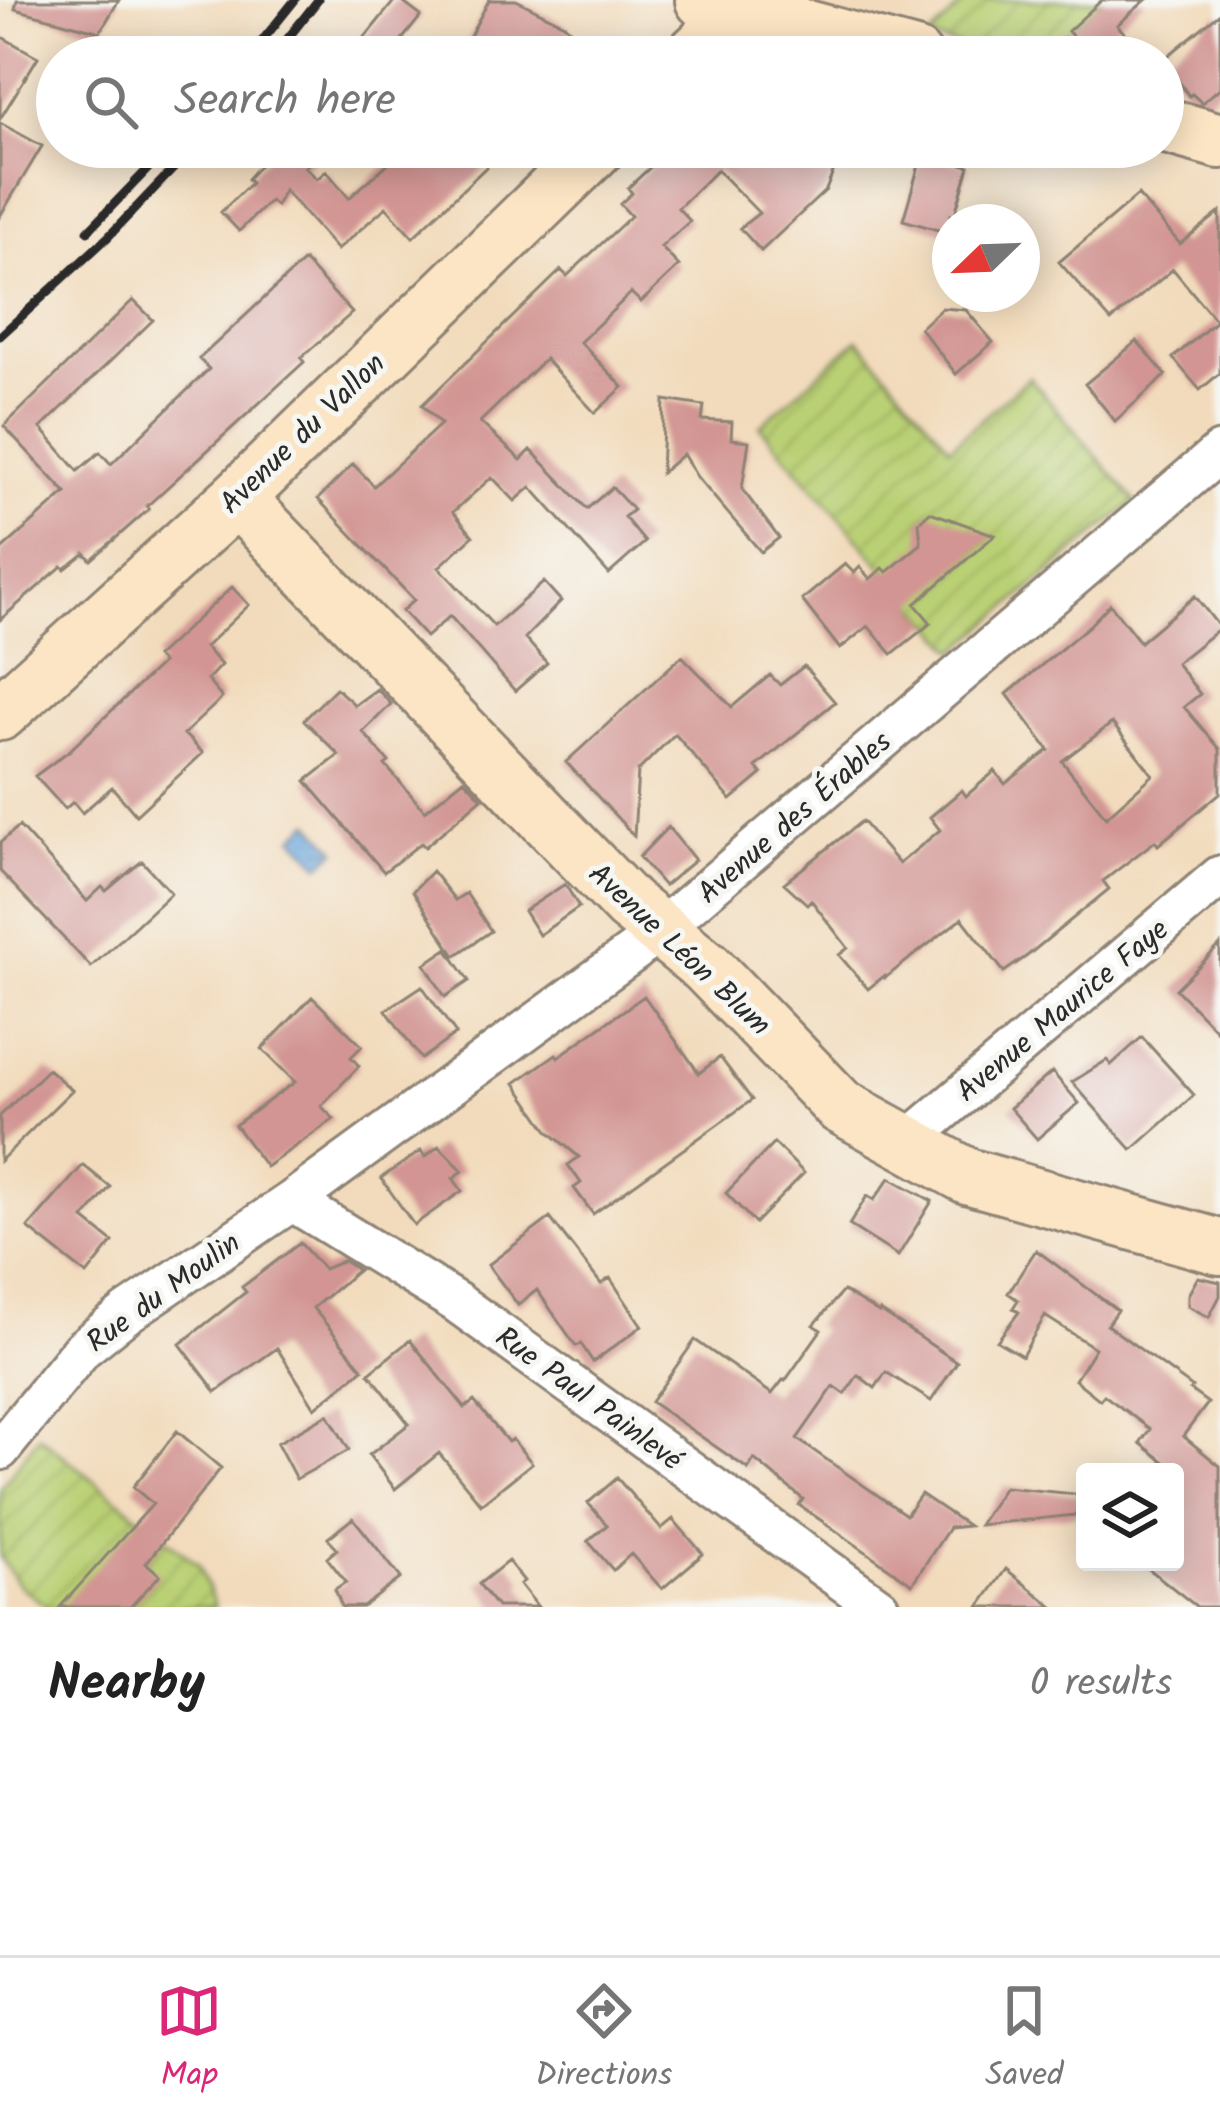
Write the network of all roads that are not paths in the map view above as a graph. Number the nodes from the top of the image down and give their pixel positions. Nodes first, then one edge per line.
1 (732, 3) edge
2 (707, 36) edge
3 (844, 36) edge
4 (1184, 131) edge
5 (1220, 141) edge
6 (576, 168) edge
7 (1220, 452) edge
8 (237, 498) junction
9 (0, 713) edge
10 (1220, 876) edge
11 (661, 930) junction
12 (904, 1144) junction
13 (292, 1201) junction
14 (1220, 1246) edge
15 (0, 1450) edge
16 (879, 1607) edge

1 - 2 street
1 - 3 street
4 - 5 street
6 - 8 street, Avenue du Vallon
7 - 11 street, Avenue des Érables
8 - 9 street, Avenue du Vallon
8 - 11 street, Avenue Léon Blum
10 - 12 street, Avenue Maurice Faye
11 - 12 street, Avenue Léon Blum
11 - 13 street, Avenue des Érables
12 - 14 street, Avenue Léon Blum
13 - 15 street, Rue du Moulin
13 - 16 street, Rue Paul Painlevé

